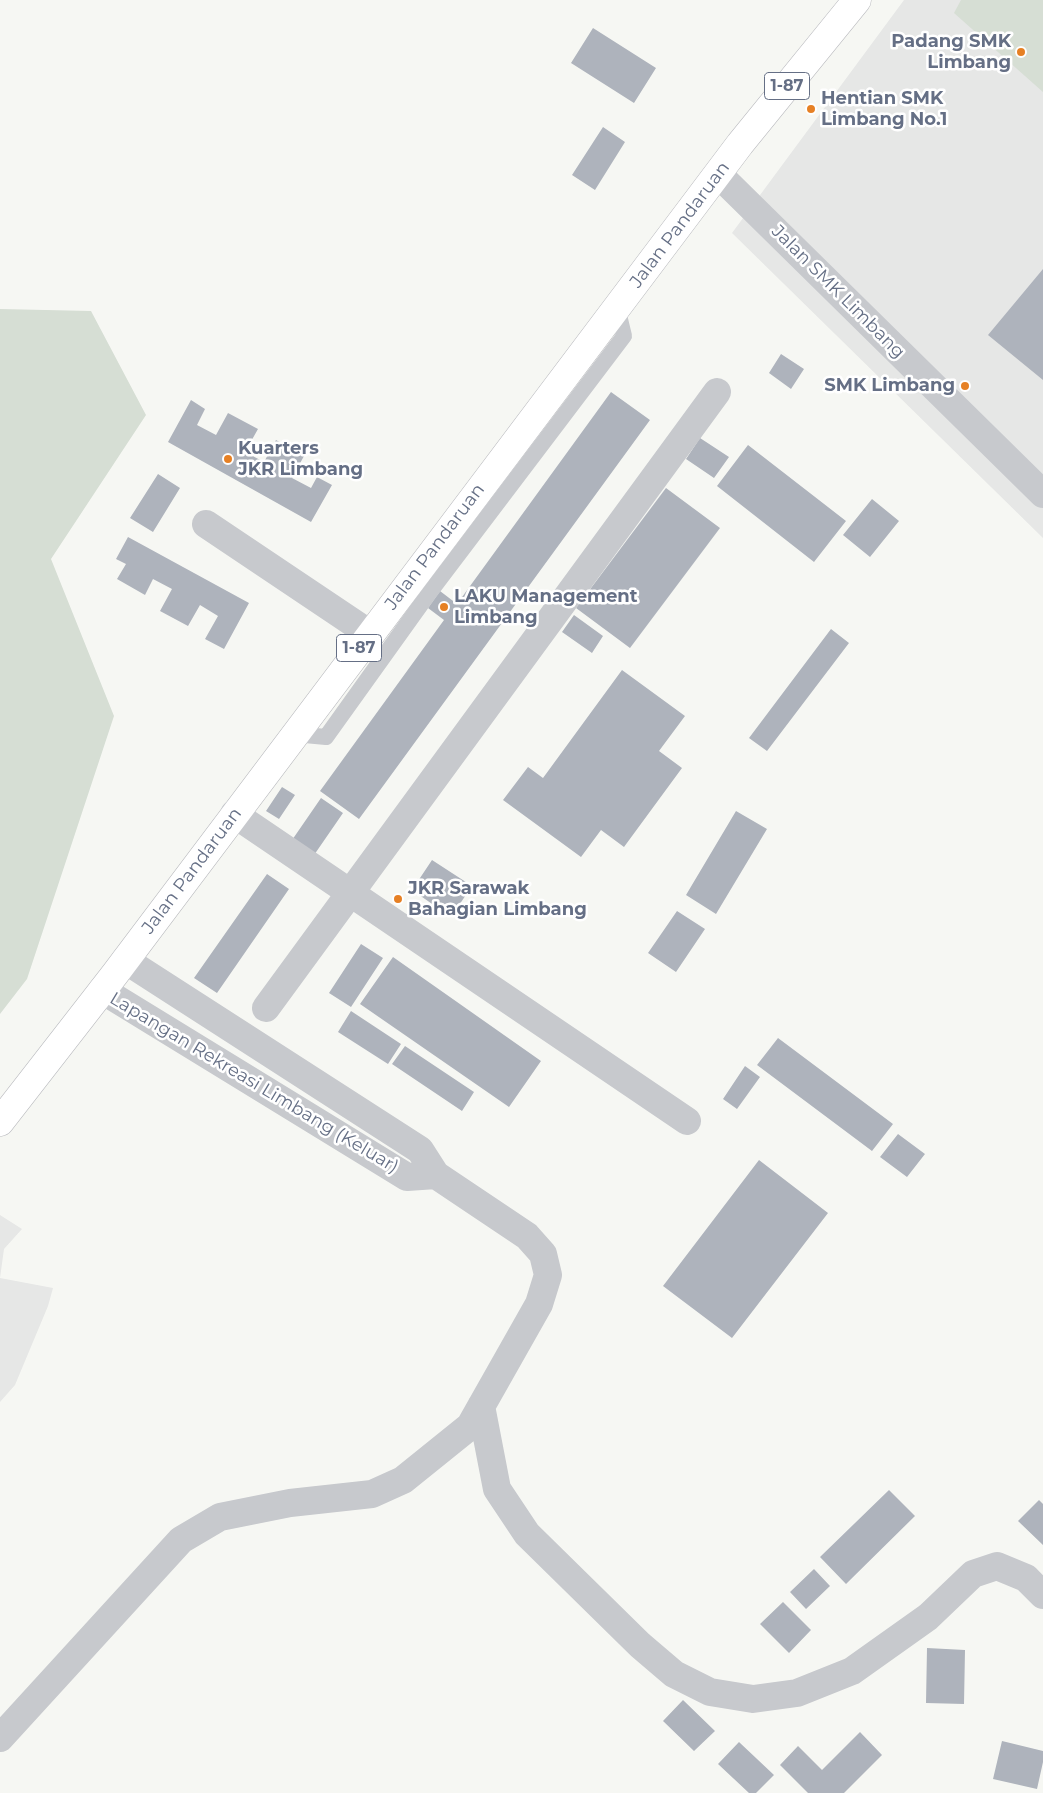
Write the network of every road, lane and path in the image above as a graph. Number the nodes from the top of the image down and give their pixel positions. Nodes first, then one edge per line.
1 (857, 0) edge
2 (718, 174) junction
3 (617, 307) junction
4 (717, 392) dead end
5 (1043, 494) edge
6 (206, 524) dead end
7 (370, 634) junction
8 (294, 734) junction
9 (234, 814) junction
10 (350, 893) junction
11 (125, 960) junction
12 (102, 990) junction
13 (266, 1008) dead end
14 (687, 1121) dead end
15 (0, 1122) edge
16 (436, 1175) junction
17 (482, 1406) junction
18 (1043, 1595) edge
19 (0, 1738) edge

1 - 2 highway, Jalan Pandaruan / 1-87
2 - 3 highway, Jalan Pandaruan / 1-87
2 - 5 street, Jalan SMK Limbang
3 - 7 highway, Jalan Pandaruan / 1-87
3 - 8 lane
4 - 10 street
6 - 7 street
7 - 8 highway, Jalan Pandaruan / 1-87
8 - 9 highway, Jalan Pandaruan / 1-87
9 - 10 street
9 - 11 highway, Jalan Pandaruan / 1-87
10 - 13 street
10 - 14 street
11 - 12 highway, Jalan Pandaruan / 1-87
11 - 16 street
12 - 15 highway, Jalan Pandaruan / 1-87
12 - 16 street, Lapangan Rekreasi Limbang (Keluar)
16 - 17 street
17 - 18 street
17 - 19 street

